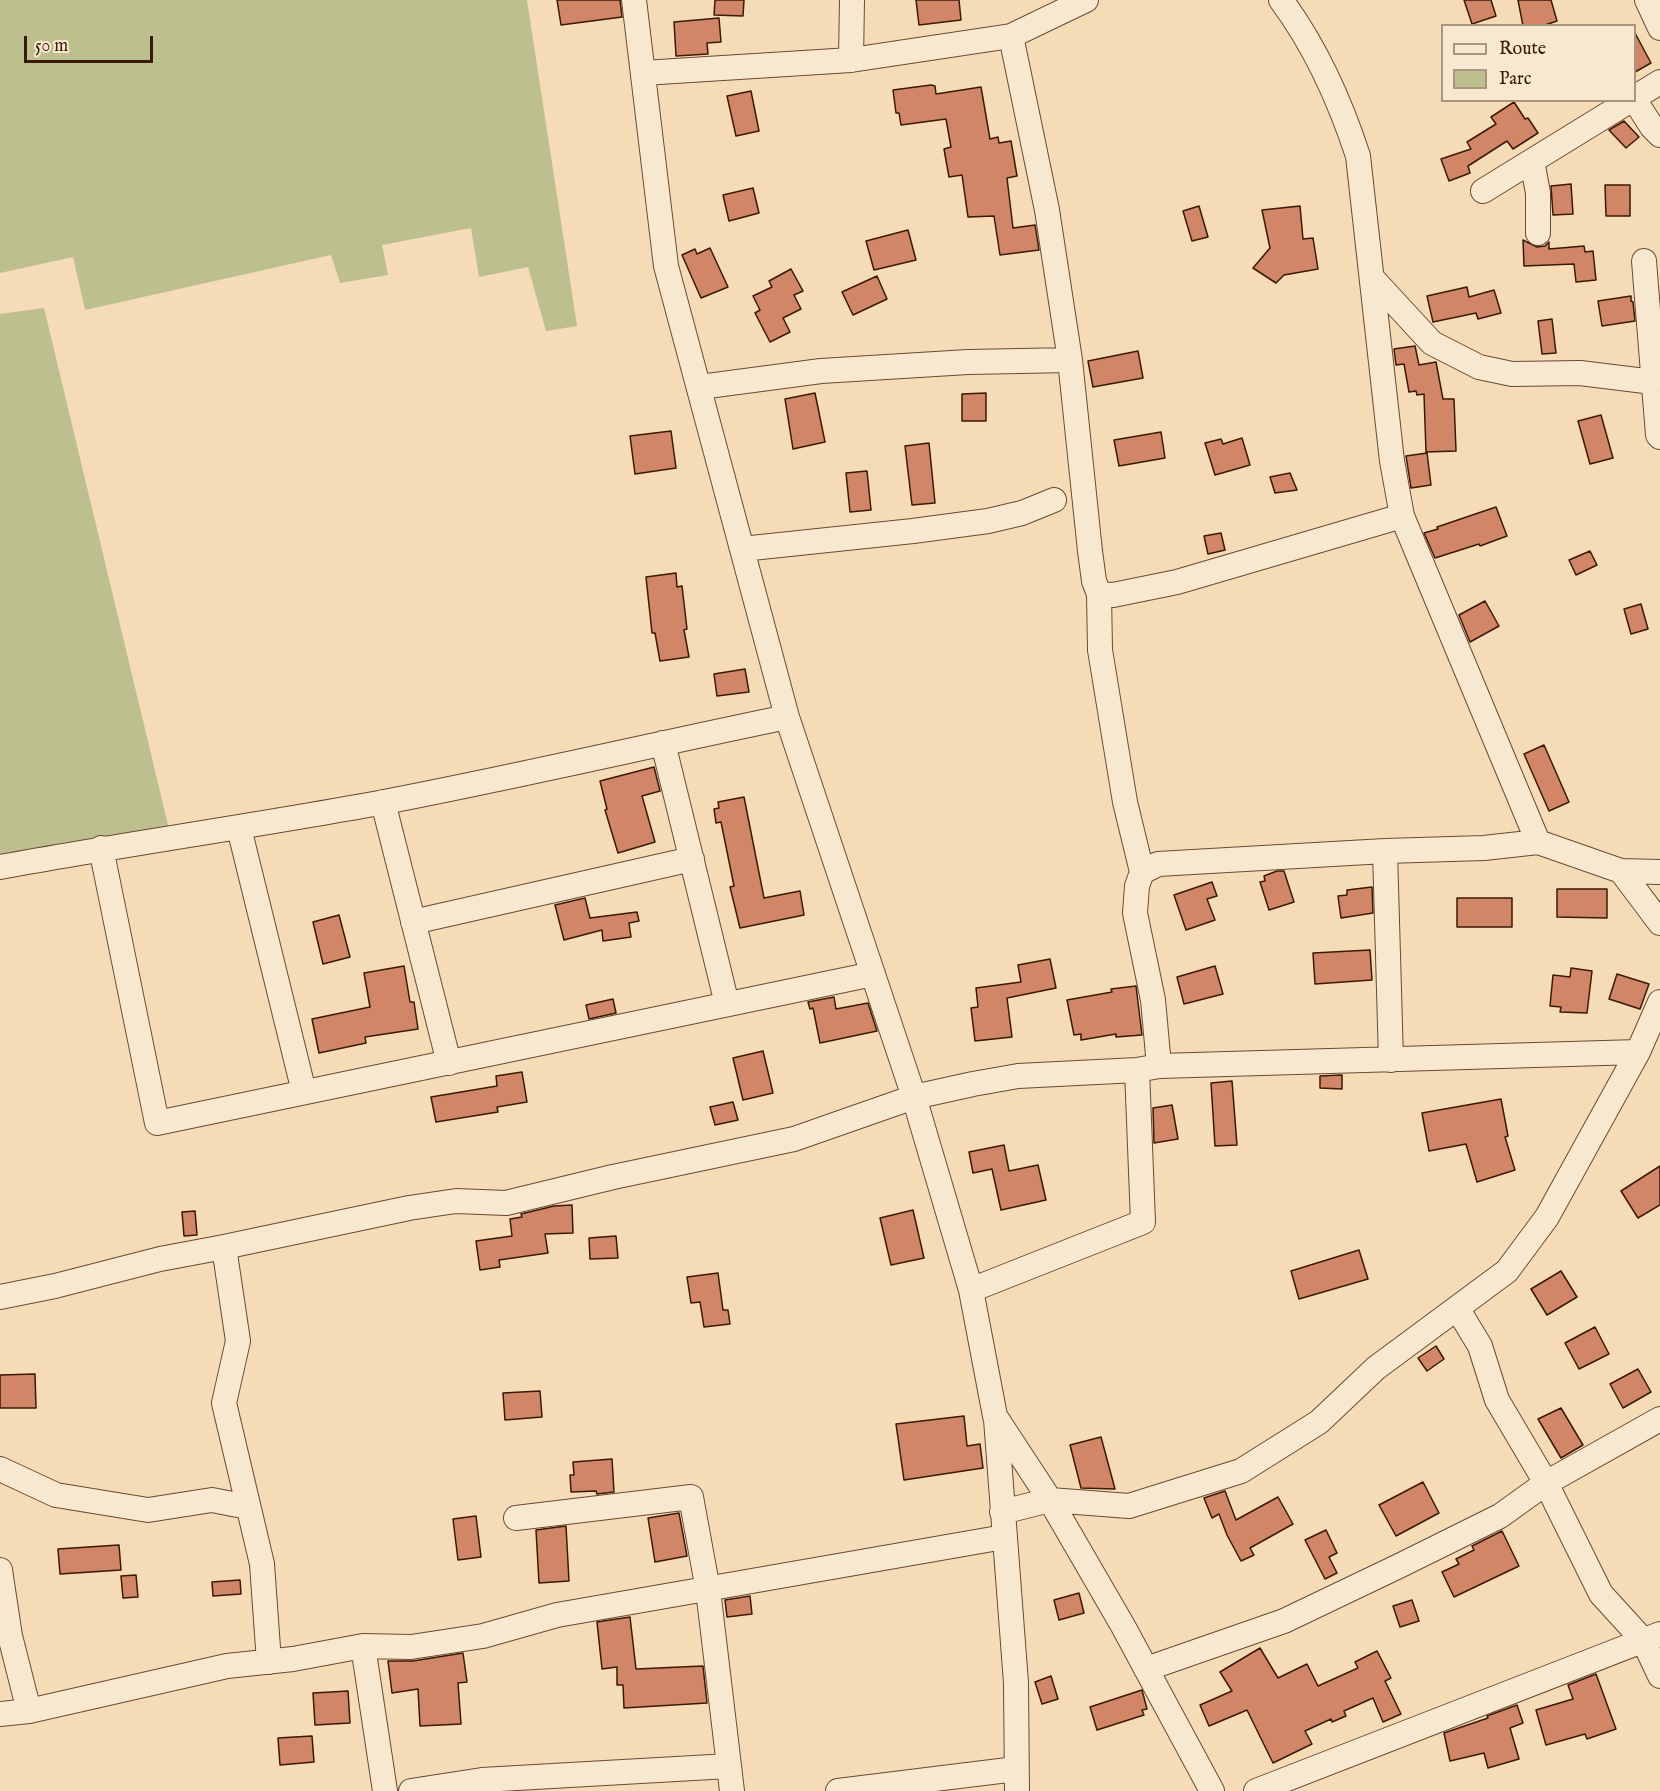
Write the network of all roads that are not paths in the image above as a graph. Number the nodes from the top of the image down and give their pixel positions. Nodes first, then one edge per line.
1 (634, 0) edge
2 (852, 0) edge
3 (1086, 0) edge
4 (1281, 0) edge
5 (1647, 0) edge
6 (1660, 28) edge
7 (1011, 36) junction
8 (851, 60) junction
9 (643, 73) junction
10 (1660, 82) edge
11 (1636, 97) edge
12 (1628, 102) edge
13 (1635, 102) edge
14 (1660, 135) edge
15 (1532, 161) junction
16 (1483, 191) dead end
17 (1538, 233) dead end
18 (1644, 261) dead end
19 (1373, 279) junction
20 (1070, 360) junction
21 (1653, 382) junction
22 (699, 387) junction
23 (1660, 437) edge
24 (1054, 500) dead end
25 (1402, 516) junction
26 (742, 549) junction
27 (1099, 594) junction
28 (787, 717) junction
29 (663, 743) junction
30 (383, 802) junction
31 (239, 828) junction
32 (1538, 842) junction
33 (100, 848) junction
34 (1385, 851) junction
35 (692, 859) junction
36 (0, 867) edge
37 (1621, 871) junction
38 (1142, 872) junction
39 (1660, 872) edge
40 (413, 922) junction
41 (1660, 923) edge
42 (873, 974) junction
43 (1660, 1002) edge
44 (727, 1004) junction
45 (1638, 1052) junction
46 (1391, 1060) junction
47 (449, 1063) junction
48 (1148, 1068) junction
49 (304, 1092) junction
50 (914, 1096) junction
51 (224, 1247) junction
52 (971, 1290) junction
53 (0, 1297) edge
54 (1457, 1308) junction
55 (996, 1416) junction
56 (1660, 1419) edge
57 (0, 1468) edge
58 (1546, 1483) junction
59 (1050, 1500) junction
60 (248, 1507) junction
61 (1002, 1512) junction
62 (516, 1518) dead end
63 (1004, 1537) junction
64 (0, 1569) edge
65 (708, 1590) junction
66 (1652, 1637) edge
67 (363, 1646) junction
68 (269, 1662) junction
69 (1146, 1669) junction
70 (1660, 1676) edge
71 (29, 1711) junction
72 (0, 1714) edge
73 (729, 1766) junction
74 (1016, 1780) edge
75 (385, 1791) edge
76 (411, 1791) edge
77 (732, 1791) edge
78 (838, 1791) edge
79 (1212, 1791) edge
80 (1256, 1791) edge

1 - 9 street
2 - 8 street
3 - 7 street
4 - 19 street
5 - 6 street
7 - 8 street
7 - 20 street
8 - 9 street
9 - 22 street
10 - 11 street
12 - 15 street
13 - 14 street
15 - 16 street
15 - 17 street
18 - 21 street
19 - 21 street
19 - 25 street
20 - 22 street
20 - 27 street
21 - 23 street
22 - 26 street
24 - 26 street
25 - 27 street
25 - 32 street
26 - 28 street
27 - 38 street
28 - 29 street
28 - 42 street
29 - 30 street
29 - 35 street
30 - 31 street
30 - 40 street
31 - 33 street
31 - 49 street
32 - 34 street
32 - 37 street
33 - 36 street
33 - 49 street
34 - 38 street
34 - 46 street
35 - 40 street
35 - 44 street
37 - 39 street
37 - 41 street
38 - 48 street
40 - 47 street
42 - 44 street
42 - 50 street
43 - 45 street
44 - 47 street
45 - 46 street
45 - 54 street
46 - 48 street
47 - 49 street
48 - 50 street
48 - 52 street
50 - 51 street
50 - 52 street
51 - 53 street
51 - 60 street
52 - 55 street
54 - 58 street
54 - 59 street
55 - 59 street
55 - 61 street
56 - 58 street
57 - 60 street
58 - 66 street
58 - 69 street
59 - 61 street
59 - 69 street
60 - 68 street
61 - 63 street
62 - 65 street
63 - 65 street
63 - 74 street
64 - 71 street
65 - 67 street
65 - 73 street
66 - 70 street
66 - 80 street
67 - 68 street
67 - 75 street
68 - 71 street
69 - 79 street
71 - 72 street
73 - 76 street
73 - 77 street
74 - 78 street

